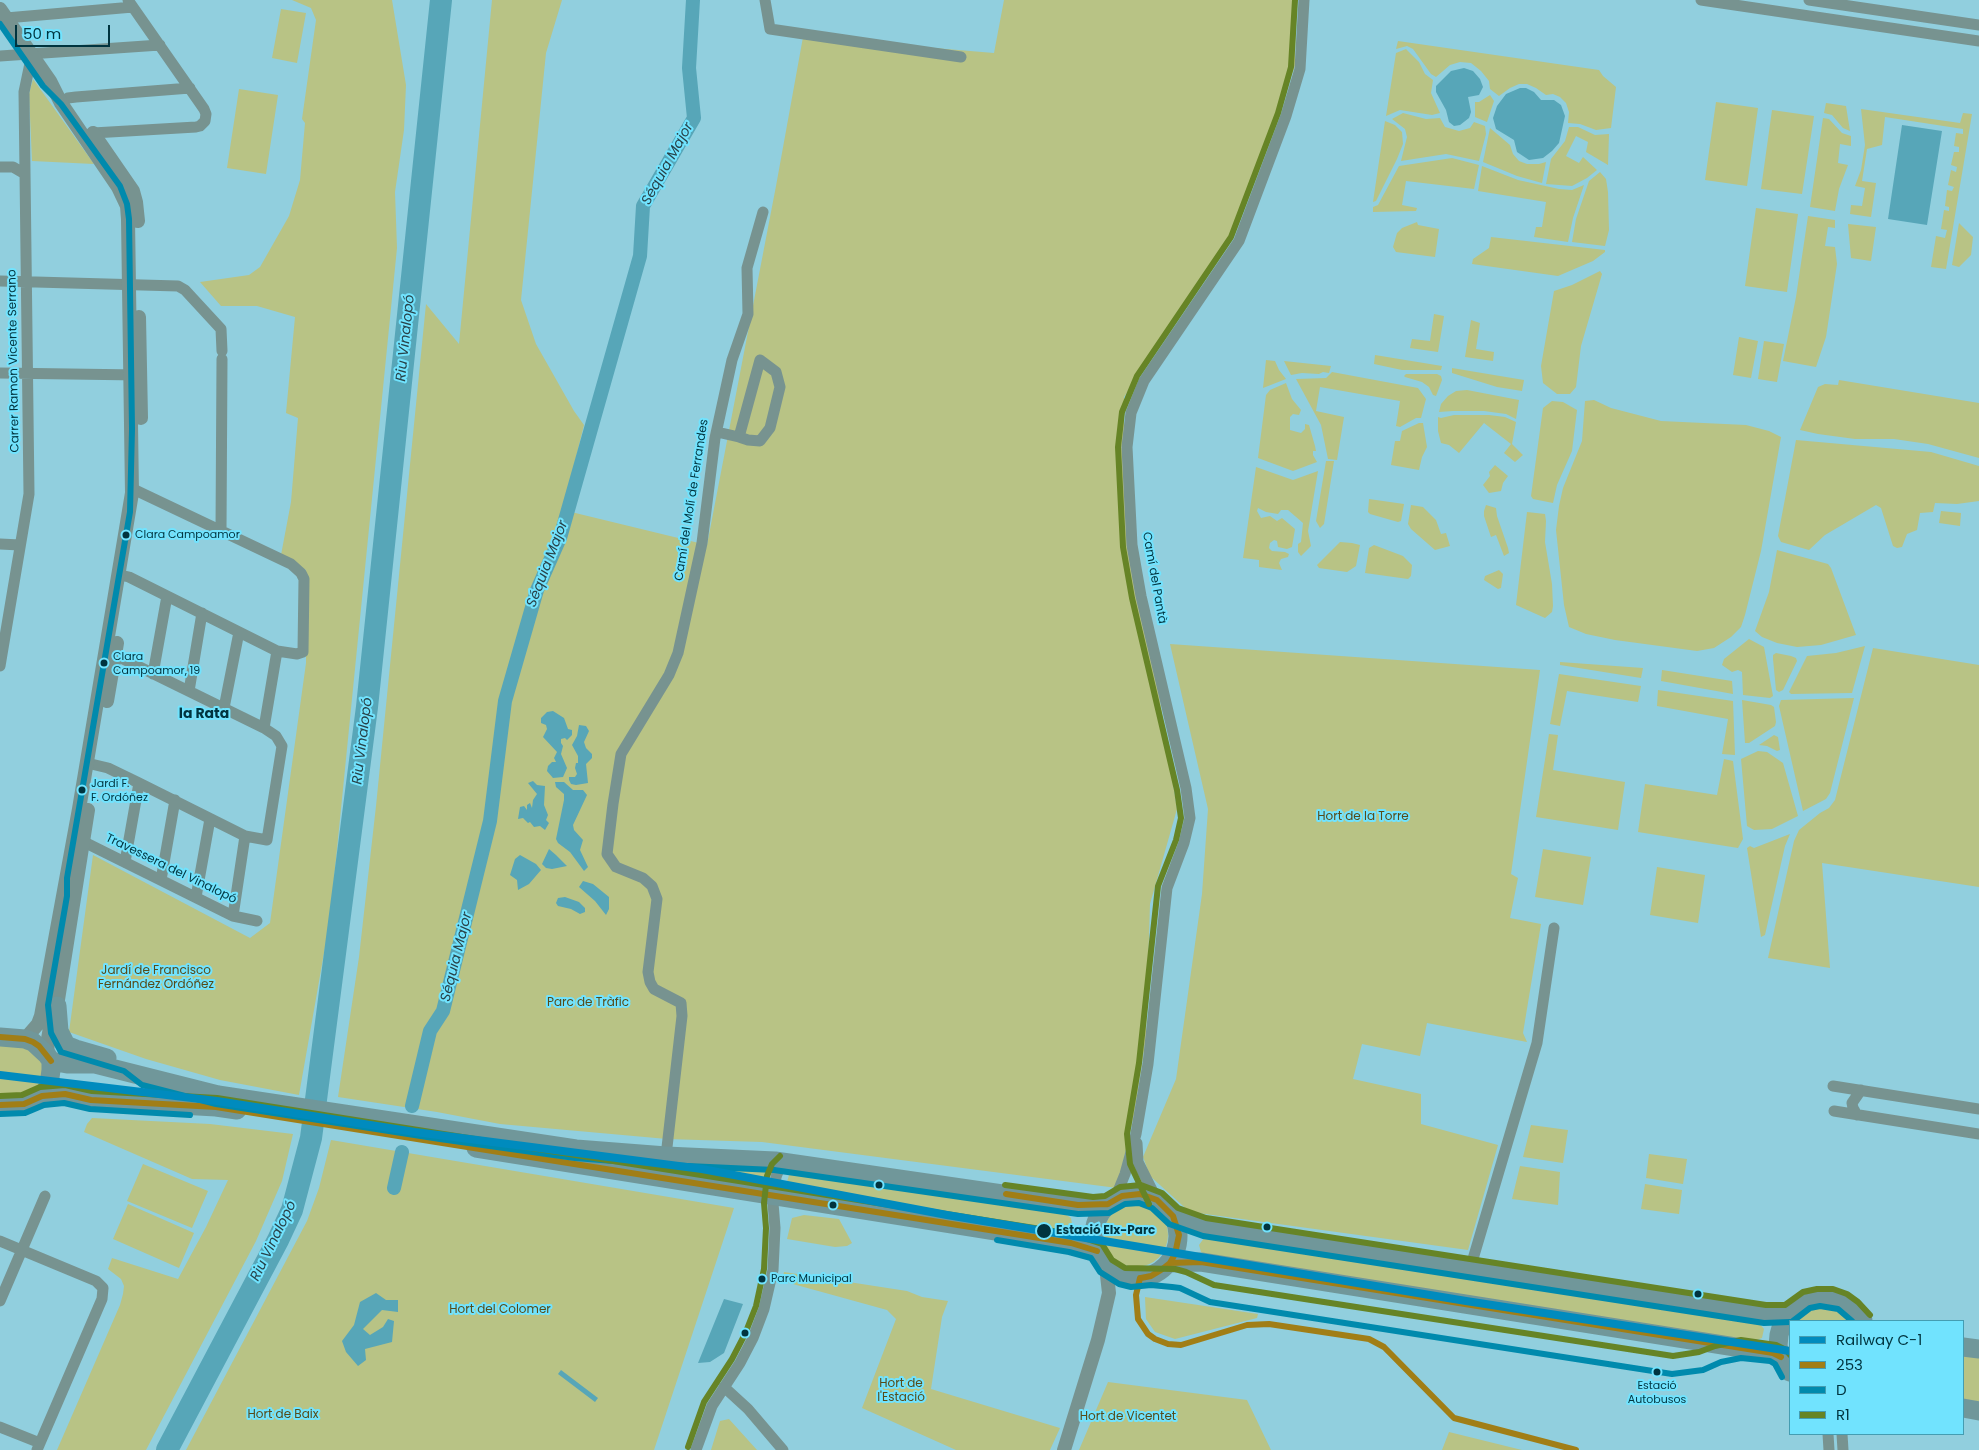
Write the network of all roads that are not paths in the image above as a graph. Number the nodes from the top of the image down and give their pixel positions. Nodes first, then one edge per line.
1 (765, 0) edge
2 (1304, 0) edge
3 (1701, 0) edge
4 (1809, 0) edge
5 (130, 4) edge
6 (3, 14) edge
7 (1979, 25) edge
8 (1979, 41) edge
9 (160, 45) junction
10 (32, 54) junction
11 (0, 56) edge
12 (961, 57) dead end
13 (190, 88) junction
14 (64, 101) junction
15 (93, 133) junction
16 (0, 167) edge
17 (25, 174) junction
18 (132, 204) junction
19 (763, 212) dead end
20 (0, 282) edge
21 (27, 282) junction
22 (134, 285) junction
23 (0, 373) edge
24 (28, 373) junction
25 (136, 375) junction
26 (717, 432) junction
27 (739, 437) junction
28 (137, 491) junction
29 (221, 531) junction
30 (0, 544) edge
31 (20, 545) junction
32 (124, 576) junction
33 (167, 596) junction
34 (202, 613) junction
35 (239, 632) junction
36 (1, 649) edge
37 (277, 651) junction
38 (111, 653) junction
39 (0, 666) edge
40 (153, 674) junction
41 (189, 691) junction
42 (224, 708) junction
43 (264, 728) junction
44 (92, 764) junction
45 (139, 782) junction
46 (175, 800) junction
47 (210, 819) junction
48 (245, 836) junction
49 (79, 839) junction
50 (125, 862) junction
51 (161, 880) junction
52 (196, 897) junction
53 (233, 916) junction
54 (257, 921) dead end
55 (1554, 928) dead end
56 (57, 1006) junction
57 (0, 1037) edge
58 (25, 1039) junction
59 (49, 1058) junction
60 (146, 1077) junction
61 (1833, 1086) dead end
62 (1861, 1090) junction
63 (42, 1096) junction
64 (217, 1101) junction
65 (0, 1105) edge
66 (1979, 1109) edge
67 (1834, 1111) dead end
68 (1857, 1115) junction
69 (415, 1132) junction
70 (1136, 1134) junction
71 (1979, 1134) edge
72 (666, 1156) junction
73 (786, 1162) junction
74 (774, 1195) junction
75 (45, 1196) dead end
76 (798, 1199) junction
77 (1157, 1200) junction
78 (1111, 1202) junction
79 (1173, 1216) junction
80 (775, 1228) junction
81 (0, 1241) edge
82 (22, 1250) junction
83 (1102, 1259) junction
84 (1170, 1262) junction
85 (1470, 1269) junction
86 (0, 1301) edge
87 (1788, 1314) junction
88 (1862, 1320) edge
89 (1964, 1347) edge
90 (1979, 1349) edge
91 (1786, 1365) edge
92 (724, 1386) junction
93 (1964, 1408) edge
94 (1979, 1411) edge
95 (0, 1427) edge
96 (1828, 1435) edge
97 (1842, 1435) edge
98 (38, 1447) edge
99 (696, 1450) edge
100 (783, 1450) edge
101 (1064, 1450) edge
102 (1829, 1450) edge
103 (1843, 1450) edge

1 - 12 street
2 - 70 street, Camí del Pantà
3 - 8 street
4 - 7 street
5 - 6 street
5 - 9 street
6 - 10 street
9 - 10 street
9 - 13 street
10 - 11 street
10 - 14 street
10 - 17 street, Carrer Ramon Vicente Serrano
13 - 14 street
13 - 15 street
14 - 15 street
14 - 18 street
15 - 18 street
16 - 17 street
17 - 21 street, Carrer Ramon Vicente Serrano
18 - 22 street
19 - 26 street, Camí del Molí de Ferrandes
20 - 21 street
21 - 22 street
21 - 24 street, Carrer Ramon Vicente Serrano
22 - 25 street
22 - 29 street
23 - 24 street
24 - 25 street
24 - 31 street, Carrer Ramon Vicente Serrano
25 - 28 street
26 - 27 street
26 - 72 street, Camí del Molí de Ferrandes
27 - 27 street
28 - 29 street
28 - 32 street
29 - 37 street
30 - 31 street
31 - 36 street, Carrer Ramon Vicente Serrano
32 - 33 street
32 - 38 street
33 - 34 street
33 - 40 street
34 - 35 street
34 - 41 street
35 - 37 street
35 - 42 street
36 - 39 street, Carrer Ramon Vicente Serrano
37 - 43 street
38 - 40 street
38 - 44 street
40 - 41 street
41 - 42 street
42 - 43 street
43 - 48 street
44 - 45 street
44 - 49 street
45 - 46 street
45 - 50 street
46 - 47 street
46 - 51 street
47 - 48 street
47 - 52 street
48 - 53 street
49 - 50 street, Travessera del Vinalopó
49 - 56 street
49 - 58 street
50 - 51 street, Travessera del Vinalopó
51 - 52 street, Travessera del Vinalopó
52 - 53 street, Travessera del Vinalopó
53 - 54 street, Travessera del Vinalopó
55 - 85 street
56 - 59 street
56 - 60 highway
57 - 58 highway
58 - 59 highway
59 - 60 highway
59 - 63 highway
60 - 64 highway
61 - 62 street
62 - 66 street
62 - 68 street
63 - 64 highway
63 - 65 highway
64 - 69 highway
67 - 68 street
68 - 71 street
69 - 72 highway
69 - 74 highway
70 - 77 street, Camí del Pantà
70 - 78 street, Camí del Pantà
72 - 73 highway
73 - 74 street
73 - 78 highway
74 - 76 highway
74 - 80 street
75 - 82 street
76 - 80 street
76 - 83 highway
77 - 78 highway
77 - 79 highway
78 - 83 highway
79 - 84 highway
79 - 85 highway
80 - 92 street
81 - 82 street
82 - 86 street
82 - 98 street
83 - 84 highway
83 - 101 street
84 - 91 highway
85 - 87 highway
87 - 88 highway
87 - 91 highway
89 - 90 highway
92 - 99 street
92 - 100 street
93 - 94 highway
95 - 98 street
96 - 102 street
97 - 103 street

